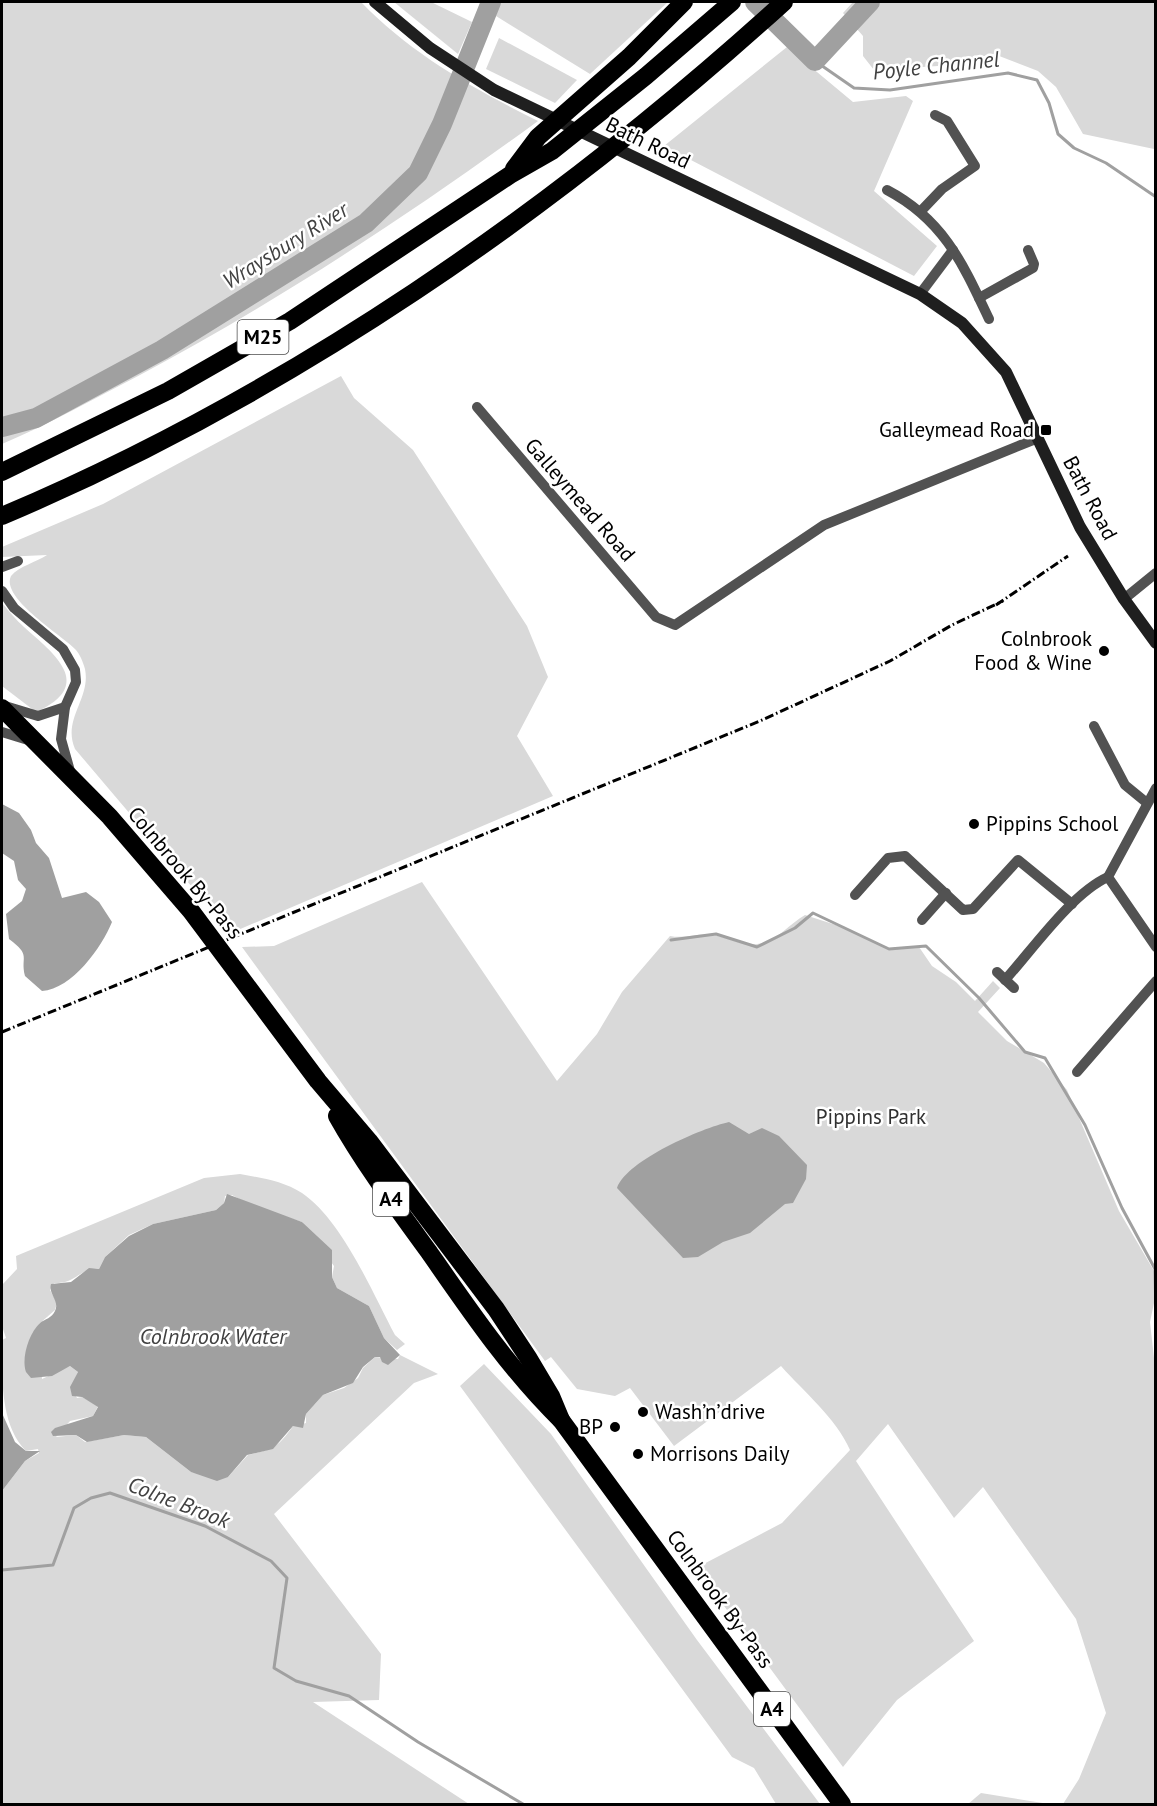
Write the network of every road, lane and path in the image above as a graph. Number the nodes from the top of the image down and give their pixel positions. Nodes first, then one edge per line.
1 (375, 2) edge
2 (684, 2) edge
3 (732, 2) edge
4 (784, 2) edge
5 (935, 115) dead end
6 (510, 176) junction
7 (887, 190) dead end
8 (921, 211) junction
9 (953, 250) junction
10 (1028, 250) dead end
11 (920, 294) junction
12 (979, 298) junction
13 (989, 319) dead end
14 (477, 407) dead end
15 (1038, 438) junction
16 (2, 472) edge
17 (2, 516) edge
18 (18, 561) dead end
19 (2, 567) edge
20 (1155, 573) edge
21 (2, 591) edge
22 (1124, 599) junction
23 (1155, 643) edge
24 (2, 706) edge
25 (65, 707) junction
26 (1094, 726) dead end
27 (2, 732) edge
28 (40, 744) junction
29 (72, 776) junction
30 (1155, 788) edge
31 (1147, 803) junction
32 (1108, 877) junction
33 (946, 893) junction
34 (855, 896) dead end
35 (1072, 904) junction
36 (922, 920) dead end
37 (1155, 947) edge
38 (1005, 980) dead end
39 (1155, 981) edge
40 (1077, 1071) dead end
41 (842, 1804) edge

1 - 11 street, Bath Road
2 - 6 highway, M25
3 - 6 highway, M25
4 - 17 highway, M25
5 - 8 street
6 - 16 highway, M25
7 - 8 street
8 - 9 street
9 - 11 street
9 - 12 street
10 - 12 street
11 - 15 street, Bath Road
12 - 13 street
14 - 15 street, Galleymead Road
15 - 22 street, Bath Road
18 - 19 street
20 - 22 street
21 - 25 street
22 - 23 street, Bath Road
24 - 25 street
24 - 28 highway, Colnbrook By-Pass / A4
25 - 29 street
26 - 31 street
27 - 28 street
28 - 29 highway, Colnbrook By-Pass / A4
29 - 41 highway, Colnbrook By-Pass / A4
30 - 31 street
31 - 32 street
32 - 35 street
32 - 37 street
33 - 34 street
33 - 35 street
33 - 36 street
35 - 38 street
39 - 40 street

